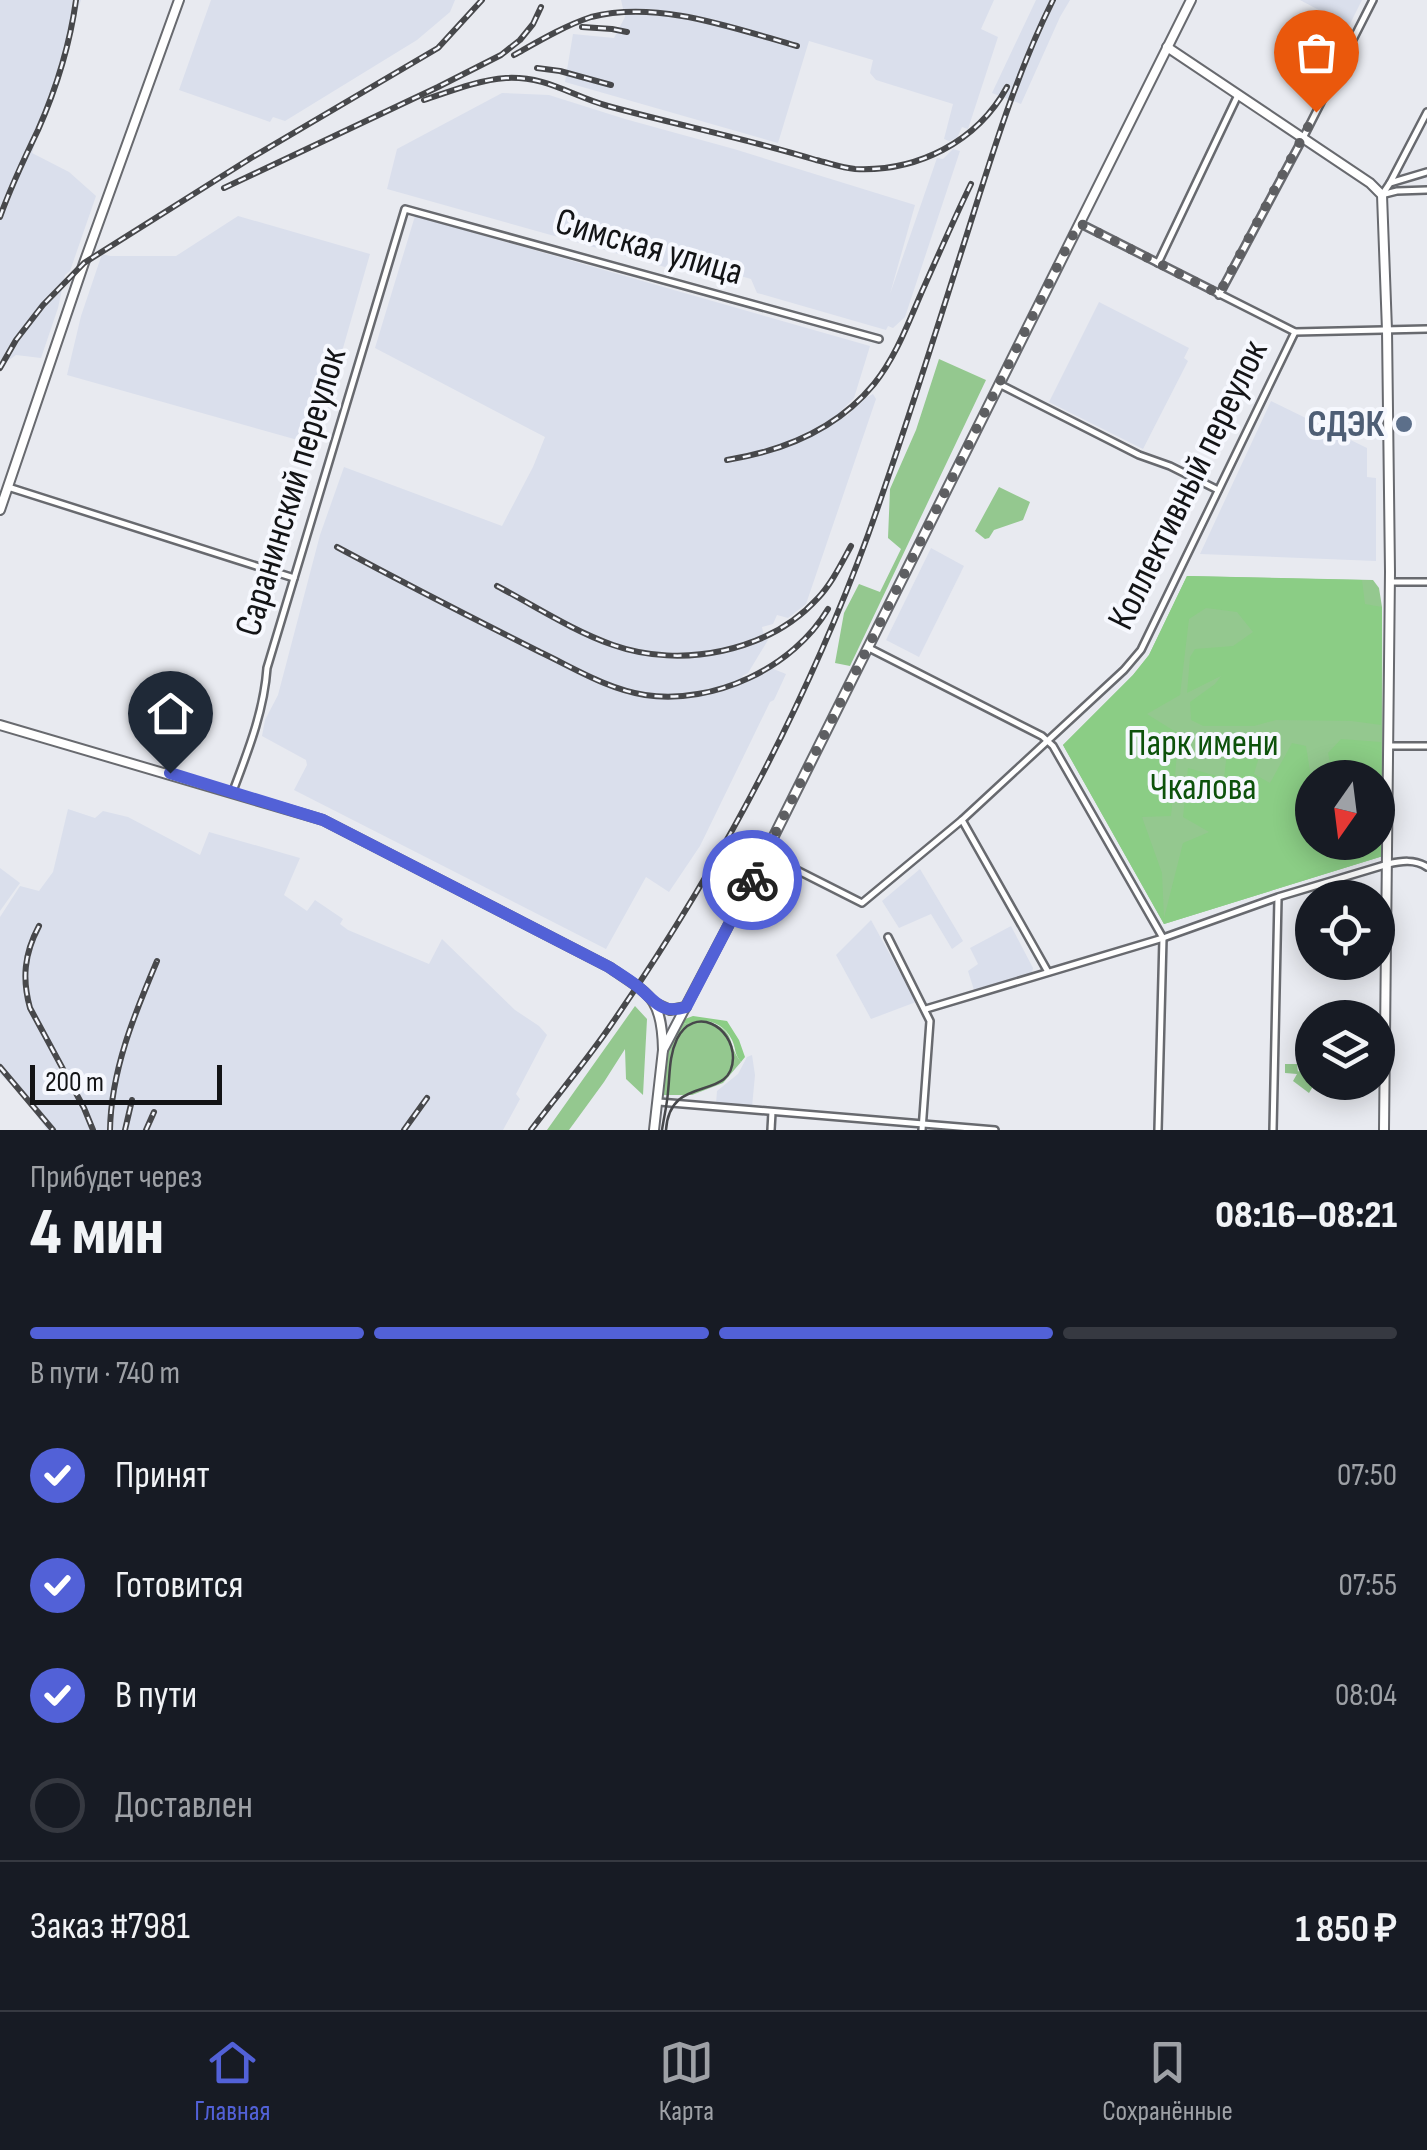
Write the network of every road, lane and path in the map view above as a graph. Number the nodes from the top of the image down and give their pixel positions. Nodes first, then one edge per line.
1 (179, 0) edge
2 (1190, 0) edge
3 (1373, 0) edge
4 (1167, 47) junction
5 (1238, 95) junction
6 (1427, 112) edge
7 (1303, 138) junction
8 (1427, 172) edge
9 (1390, 183) junction
10 (1427, 190) edge
11 (1382, 195) junction
12 (405, 209) joint
13 (1079, 223) junction
14 (1158, 263) junction
15 (1219, 294) junction
16 (1427, 329) edge
17 (1388, 330) junction
18 (1296, 332) junction
19 (879, 339) dead end
20 (998, 383) junction
21 (8, 486) junction
22 (1218, 490) junction
23 (0, 510) edge
24 (294, 578) junction
25 (1390, 582) junction
26 (1427, 582) edge
27 (868, 648) junction
28 (0, 724) edge
29 (1048, 741) junction
30 (1388, 746) junction
31 (1427, 746) edge
32 (233, 792) junction
33 (962, 820) junction
34 (765, 854) junction
35 (1388, 864) junction
36 (1427, 867) edge
37 (1278, 898) junction
38 (888, 937) dead end
39 (1162, 938) junction
40 (1048, 972) junction
41 (655, 1003) junction
42 (686, 1007) junction
43 (926, 1009) junction
44 (663, 1050) junction
45 (657, 1102) junction
46 (772, 1112) junction
47 (922, 1128) edge
48 (654, 1130) edge
49 (772, 1130) edge
50 (994, 1130) edge
51 (1158, 1130) edge
52 (1273, 1130) edge
53 (1384, 1130) edge

1 - 21 main road
2 - 4 main road
3 - 7 street
4 - 5 main road
4 - 13 main road
5 - 7 main road
5 - 14 street
6 - 9 street
7 - 11 main road
7 - 15 street
8 - 9 street
9 - 11 street
10 - 11 street
11 - 17 main road
12 - 19 street, Симская улица
12 - 24 street, Саранинский переулок
13 - 14 street
13 - 20 main road
14 - 15 street
15 - 18 street
16 - 17 street
17 - 18 street
17 - 25 main road
18 - 22 street, Коллективный переулок
20 - 22 street
20 - 27 main road
21 - 23 main road
21 - 24 street
22 - 29 street, Коллективный переулок
24 - 32 street, Саранинский переулок
25 - 26 street
25 - 30 main road
27 - 29 street
27 - 34 main road
28 - 32 main road
29 - 33 street, Коллективный переулок
29 - 39 street
30 - 31 street
30 - 35 main road
32 - 41 main road
33 - 34 street, Коллективный переулок
33 - 40 street
34 - 42 main road
35 - 36 street
35 - 37 street
35 - 53 main road
37 - 39 street
37 - 52 street
38 - 43 street
39 - 40 street
39 - 51 street
40 - 43 street
41 - 42 main road
41 - 44 main road
42 - 44 main road
43 - 47 street
44 - 45 main road
45 - 46 street
45 - 48 main road
46 - 47 street
46 - 49 street
47 - 50 street

